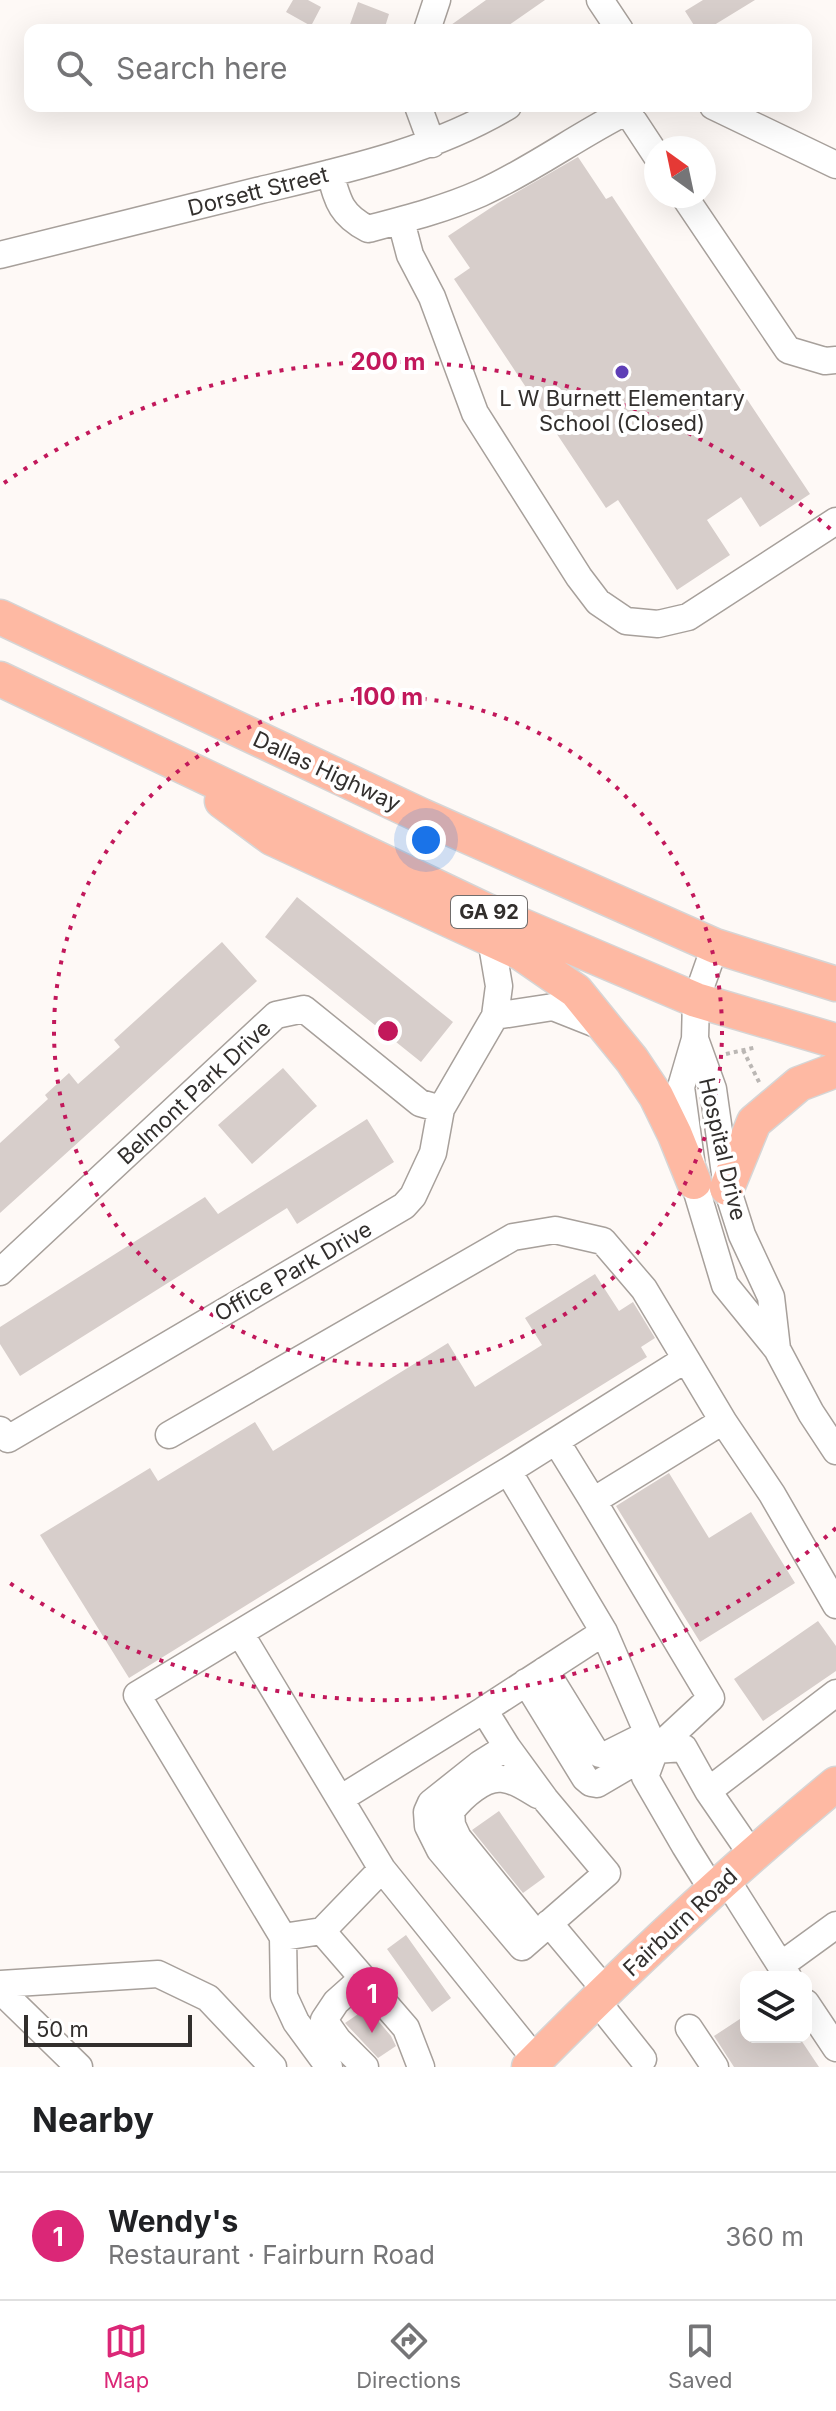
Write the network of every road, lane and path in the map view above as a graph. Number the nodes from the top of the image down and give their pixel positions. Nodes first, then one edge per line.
1 (437, 0) edge
2 (600, 0) edge
3 (429, 24) edge
4 (615, 24) edge
5 (420, 112) edge
6 (498, 112) edge
7 (623, 112) edge
8 (632, 112) edge
9 (726, 112) edge
10 (645, 136) edge
11 (432, 144) junction
12 (836, 165) edge
13 (330, 173) junction
14 (692, 208) edge
15 (401, 221) junction
16 (0, 255) edge
17 (836, 360) edge
18 (836, 521) edge
19 (0, 617) edge
20 (0, 679) edge
21 (161, 756) junction
22 (491, 939) junction
23 (715, 946) junction
24 (836, 984) edge
25 (696, 1000) junction
26 (495, 1016) junction
27 (607, 1028) junction
28 (695, 1039) junction
29 (836, 1041) edge
30 (766, 1045) dead end
31 (743, 1050) junction
32 (724, 1054) dead end
33 (836, 1070) edge
34 (763, 1091) dead end
35 (441, 1109) junction
36 (694, 1182) junction
37 (727, 1188) junction
38 (0, 1272) edge
39 (777, 1349) junction
40 (686, 1359) junction
41 (824, 1410) edge
42 (723, 1421) junction
43 (0, 1430) edge
44 (169, 1435) dead end
45 (556, 1441) junction
46 (836, 1451) edge
47 (508, 1471) junction
48 (593, 1501) junction
49 (836, 1605) edge
50 (604, 1632) junction
51 (240, 1633) junction
52 (536, 1676) junction
53 (836, 1693) edge
54 (484, 1710) junction
55 (651, 1742) junction
56 (507, 1747) junction
57 (836, 1784) edge
58 (708, 1791) junction
59 (340, 1799) junction
60 (545, 1799) junction
61 (752, 1855) junction
62 (382, 1869) junction
63 (720, 1885) junction
64 (836, 1925) edge
65 (543, 1928) junction
66 (322, 1931) junction
67 (283, 1937) junction
68 (785, 1971) edge
69 (363, 1978) junction
70 (0, 1987) edge
71 (601, 1995) junction
72 (812, 2012) edge
73 (689, 2028) dead end
74 (836, 2048) edge
75 (643, 2059) dead end
76 (542, 2061) edge
77 (79, 2067) edge
78 (273, 2067) edge
79 (329, 2067) edge
80 (365, 2067) edge
81 (421, 2067) edge
82 (715, 2067) edge

1 - 3 street
2 - 4 street
5 - 11 street
6 - 11 street, Dorsett Street
7 - 15 street
8 - 10 street
9 - 12 street
11 - 13 street, Dorsett Street
13 - 15 street
13 - 16 street, Dorsett Street
14 - 17 street
15 - 18 street
19 - 23 main road, Dallas Highway / GA 92
20 - 21 main road, GA 92
21 - 22 main road
21 - 25 main road, GA 92
22 - 26 street, Office Park Drive
22 - 27 main road
23 - 24 main road, Dallas Highway / GA 92
23 - 25 street, Hospital Drive
25 - 28 street, Hospital Drive
25 - 29 main road, GA 92
26 - 27 street
26 - 35 street, Office Park Drive
27 - 36 main road
28 - 36 street, Hospital Drive
28 - 37 street, Hospital Drive
30 - 31 path
31 - 32 path
31 - 34 path
33 - 37 main road
35 - 38 street, Belmont Park Drive
35 - 43 street, Office Park Drive
36 - 39 street, Hospital Drive
37 - 39 street, Hospital Drive
39 - 41 street, Hospital Drive
40 - 42 street
40 - 44 street
40 - 45 street
41 - 46 street, Hospital Drive
42 - 48 street
42 - 49 street
45 - 47 street
45 - 48 street
47 - 50 street
47 - 51 street
48 - 55 street
50 - 52 street
50 - 55 street
51 - 59 street
51 - 67 street
52 - 54 street
52 - 55 street
53 - 58 street
54 - 56 street
54 - 59 street
55 - 58 street
55 - 63 street
56 - 60 street
56 - 65 street
57 - 61 main road, Fairburn Road
58 - 61 street
59 - 62 street
60 - 65 street
60 - 65 street
61 - 63 main road, Fairburn Road
62 - 66 street
62 - 76 street
63 - 68 street
63 - 71 main road, Fairburn Road
64 - 68 street
65 - 71 street
66 - 67 street
66 - 69 street
67 - 79 street
69 - 80 street
69 - 81 street
70 - 77 street
70 - 78 street
71 - 75 street
71 - 76 main road, Fairburn Road
72 - 74 street
73 - 82 street

